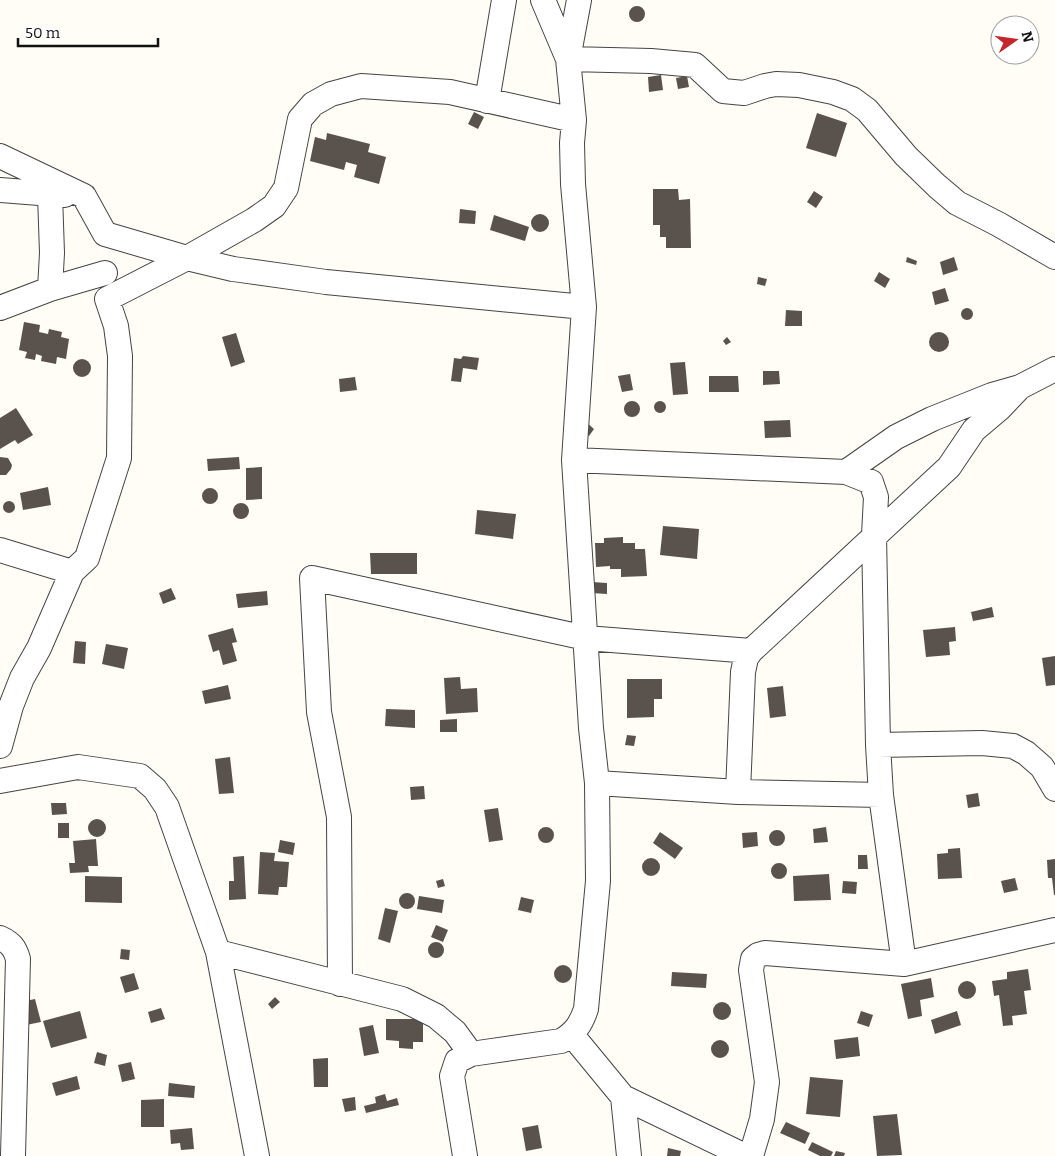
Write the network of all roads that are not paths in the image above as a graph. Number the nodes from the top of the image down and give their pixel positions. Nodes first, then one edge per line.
1 (504, 0) edge
2 (543, 0) edge
3 (579, 0) edge
4 (568, 59) junction
5 (487, 101) junction
6 (574, 120) junction
7 (0, 156) edge
8 (0, 190) edge
9 (50, 195) junction
10 (84, 196) junction
11 (104, 234) junction
12 (1055, 257) edge
13 (187, 258) junction
14 (105, 273) junction
15 (50, 288) junction
16 (107, 299) junction
17 (584, 307) junction
18 (0, 308) edge
19 (1055, 368) edge
20 (1020, 387) junction
21 (574, 460) junction
22 (846, 472) junction
23 (874, 535) junction
24 (0, 550) edge
25 (72, 572) junction
26 (586, 638) junction
27 (751, 651) junction
28 (878, 745) junction
29 (0, 746) edge
30 (0, 781) edge
31 (597, 783) junction
32 (1055, 789) edge
33 (738, 792) junction
34 (881, 795) junction
35 (1055, 930) edge
36 (0, 938) edge
37 (218, 952) junction
38 (904, 964) junction
39 (340, 984) junction
40 (572, 1035) junction
41 (471, 1054) junction
42 (623, 1097) junction
43 (13, 1156) edge
44 (257, 1156) edge
45 (465, 1156) edge
46 (629, 1156) edge
47 (745, 1156) edge
48 (751, 1156) edge

1 - 5 street
2 - 4 street
3 - 4 street
4 - 6 street
4 - 12 street
5 - 6 street
5 - 13 street
6 - 17 street
7 - 10 street
8 - 9 street
9 - 10 street
9 - 15 street
10 - 11 street
11 - 13 street
11 - 14 street
13 - 16 street
13 - 17 street
14 - 15 street
14 - 16 street
15 - 18 street
16 - 25 street
17 - 21 street
19 - 20 street
20 - 22 street
20 - 23 street
21 - 22 street
21 - 26 street
22 - 23 street
23 - 27 street
23 - 28 street
24 - 25 street
25 - 29 street
26 - 27 street
26 - 31 street
26 - 39 street
27 - 33 street
28 - 32 street
28 - 34 street
30 - 37 street
31 - 33 street
31 - 40 street
33 - 34 street
34 - 38 street
35 - 38 street
36 - 43 street
37 - 39 street
37 - 44 street
38 - 48 street
39 - 41 street
40 - 41 street
40 - 42 street
41 - 45 street
42 - 46 street
42 - 47 street

